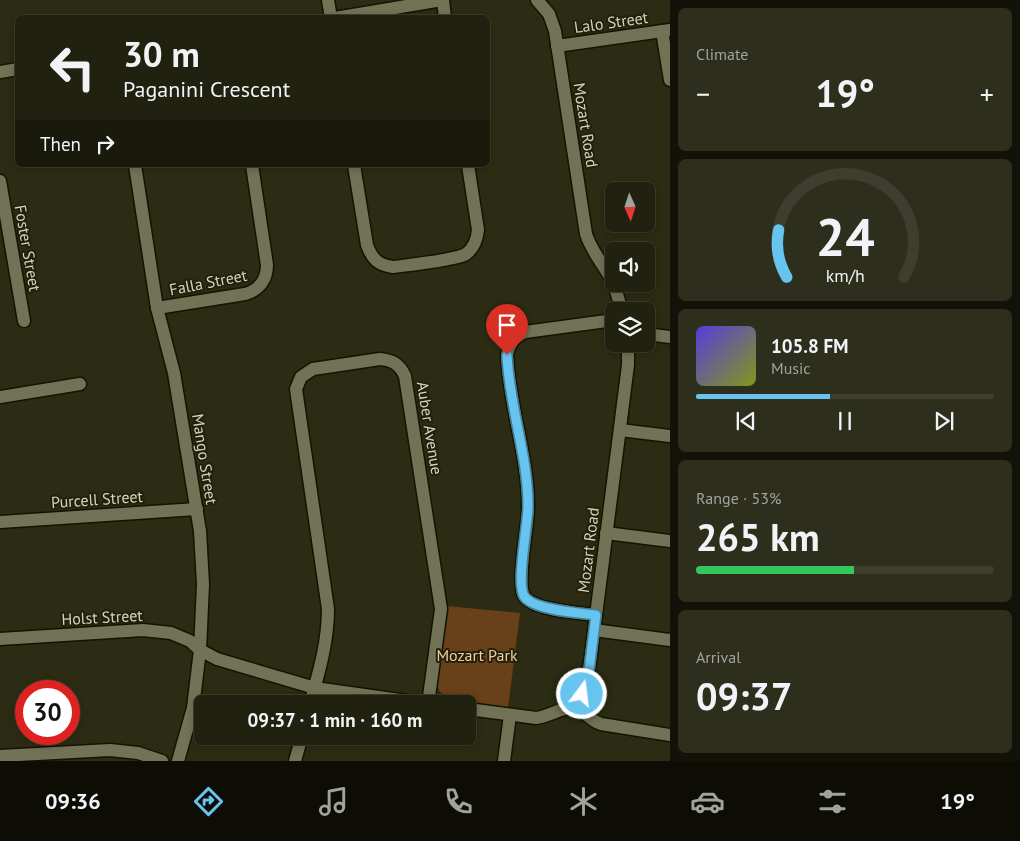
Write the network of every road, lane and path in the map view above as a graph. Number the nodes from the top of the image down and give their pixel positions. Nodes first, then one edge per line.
1 (328, 0) edge
2 (442, 0) edge
3 (536, 0) edge
4 (330, 15) edge
5 (353, 15) edge
6 (444, 15) edge
7 (666, 31) edge
8 (557, 46) junction
9 (15, 70) edge
10 (0, 72) edge
11 (670, 80) edge
12 (135, 167) edge
13 (252, 167) edge
14 (354, 167) edge
15 (468, 167) edge
16 (0, 181) edge
17 (605, 268) edge
18 (157, 308) junction
19 (24, 321) dead end
20 (605, 321) edge
21 (655, 335) edge
22 (670, 337) edge
23 (628, 352) edge
24 (80, 384) dead end
25 (0, 397) edge
26 (620, 430) junction
27 (670, 436) edge
28 (197, 509) junction
29 (0, 522) edge
30 (606, 533) junction
31 (670, 541) edge
32 (596, 615) junction
33 (594, 630) junction
34 (0, 639) edge
35 (670, 640) edge
36 (200, 650) junction
37 (315, 688) junction
38 (313, 695) edge
39 (364, 695) edge
40 (429, 695) edge
41 (575, 708) junction
42 (476, 710) edge
43 (510, 715) junction
44 (670, 734) edge
45 (299, 745) edge
46 (0, 756) edge
47 (162, 761) edge
48 (178, 761) edge
49 (295, 761) edge
50 (504, 761) edge

1 - 4 street
2 - 5 street
2 - 6 street
3 - 8 street, Mozart Road
7 - 8 street, Lalo Street
7 - 11 street
8 - 17 street, Mozart Road
9 - 10 street
12 - 18 street, Mango Street
13 - 18 street, Falla Street
14 - 15 street
16 - 19 street, Foster Street
18 - 28 street, Mango Street
20 - 32 street
21 - 22 street
23 - 26 street, Mozart Road
24 - 25 street
26 - 27 street
26 - 30 street, Mozart Road
28 - 29 street, Purcell Street
28 - 36 street, Mango Street
30 - 31 street
30 - 32 street, Mozart Road
32 - 33 street, Mozart Road
33 - 35 street
33 - 41 street, Mozart Road
34 - 36 street, Holst Street
36 - 37 street
36 - 48 street, Mango Street
37 - 38 street
37 - 39 street
37 - 40 street, Auber Avenue
41 - 43 street
41 - 44 street
42 - 43 street
43 - 50 street
45 - 49 street
46 - 47 street

